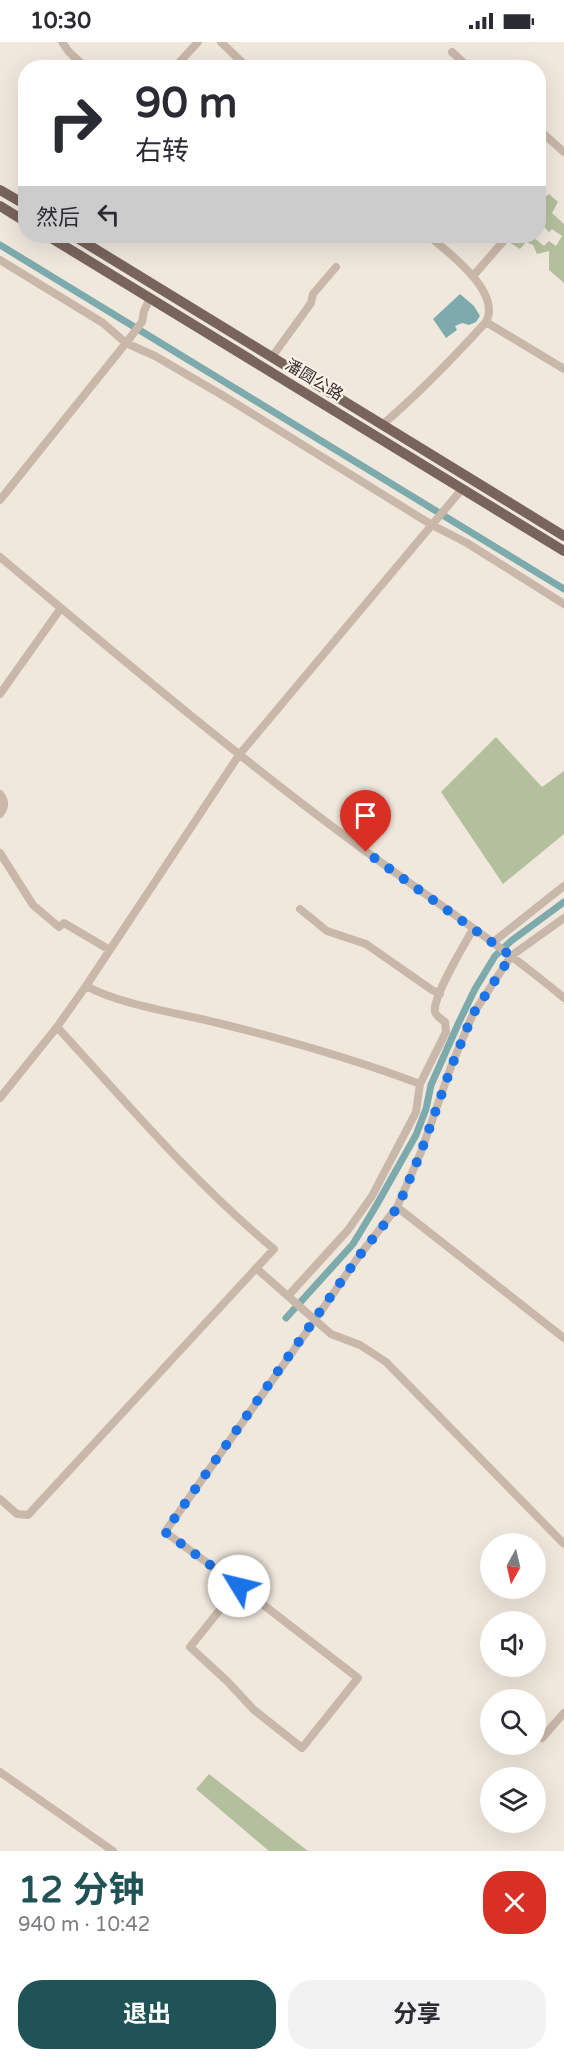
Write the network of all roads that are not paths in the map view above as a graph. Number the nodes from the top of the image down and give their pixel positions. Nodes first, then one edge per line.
1 (62, 42) edge
2 (198, 42) edge
3 (221, 42) edge
4 (452, 52) dead end
5 (78, 60) edge
6 (181, 60) edge
7 (240, 60) edge
8 (460, 60) edge
9 (546, 136) edge
10 (564, 152) edge
11 (0, 190) edge
12 (18, 201) edge
13 (0, 206) edge
14 (18, 217) edge
15 (60, 243) edge
16 (85, 243) edge
17 (437, 243) edge
18 (502, 243) edge
19 (0, 260) edge
20 (336, 267) dead end
21 (472, 276) junction
22 (150, 298) junction
23 (486, 322) junction
24 (127, 341) junction
25 (272, 357) junction
26 (564, 369) edge
27 (383, 424) junction
28 (462, 489) junction
29 (0, 500) edge
30 (433, 524) junction
31 (564, 536) edge
32 (564, 551) edge
33 (0, 557) edge
34 (564, 604) edge
35 (61, 608) junction
36 (0, 694) edge
37 (239, 755) junction
38 (0, 794) edge
39 (0, 814) edge
40 (0, 853) edge
41 (564, 886) edge
42 (300, 909) dead end
43 (564, 918) edge
44 (473, 929) junction
45 (493, 944) junction
46 (110, 950) junction
47 (510, 955) junction
48 (86, 986) junction
49 (440, 994) junction
50 (564, 998) edge
51 (57, 1027) junction
52 (420, 1084) junction
53 (0, 1098) edge
54 (398, 1207) junction
55 (256, 1268) junction
56 (288, 1296) junction
57 (315, 1320) junction
58 (564, 1338) edge
59 (0, 1499) edge
60 (564, 1544) edge
61 (239, 1586) junction
62 (564, 1713) edge
63 (546, 1733) edge
64 (0, 1772) edge
65 (113, 1851) edge

1 - 5 street
2 - 6 street
3 - 7 street
4 - 8 street
9 - 10 street
11 - 12 main road
13 - 14 main road
15 - 22 main road, 潘圆公路
16 - 25 main road, 潘圆公路
17 - 21 street
18 - 21 street
19 - 24 street
20 - 25 street
21 - 23 street
22 - 24 street
22 - 28 main road, 潘圆公路
23 - 26 street
23 - 27 street
24 - 29 street
24 - 30 street
25 - 27 main road, 潘圆公路
27 - 31 main road, 潘圆公路
28 - 30 street
28 - 32 main road, 潘圆公路
30 - 34 street
30 - 37 street
33 - 35 street
35 - 36 street
35 - 37 street
37 - 44 street
37 - 46 street
38 - 39 street
40 - 46 street
41 - 45 street
42 - 49 street
43 - 47 street
44 - 45 street
44 - 49 street
45 - 47 street
46 - 48 street
47 - 50 street
47 - 54 street
48 - 51 street
48 - 52 street
49 - 52 street
51 - 53 street
51 - 55 street
52 - 56 street
54 - 57 street
54 - 58 street
55 - 56 street
55 - 59 street
56 - 57 street
57 - 60 street
57 - 61 street
61 - 61 street
62 - 63 street
64 - 65 street

